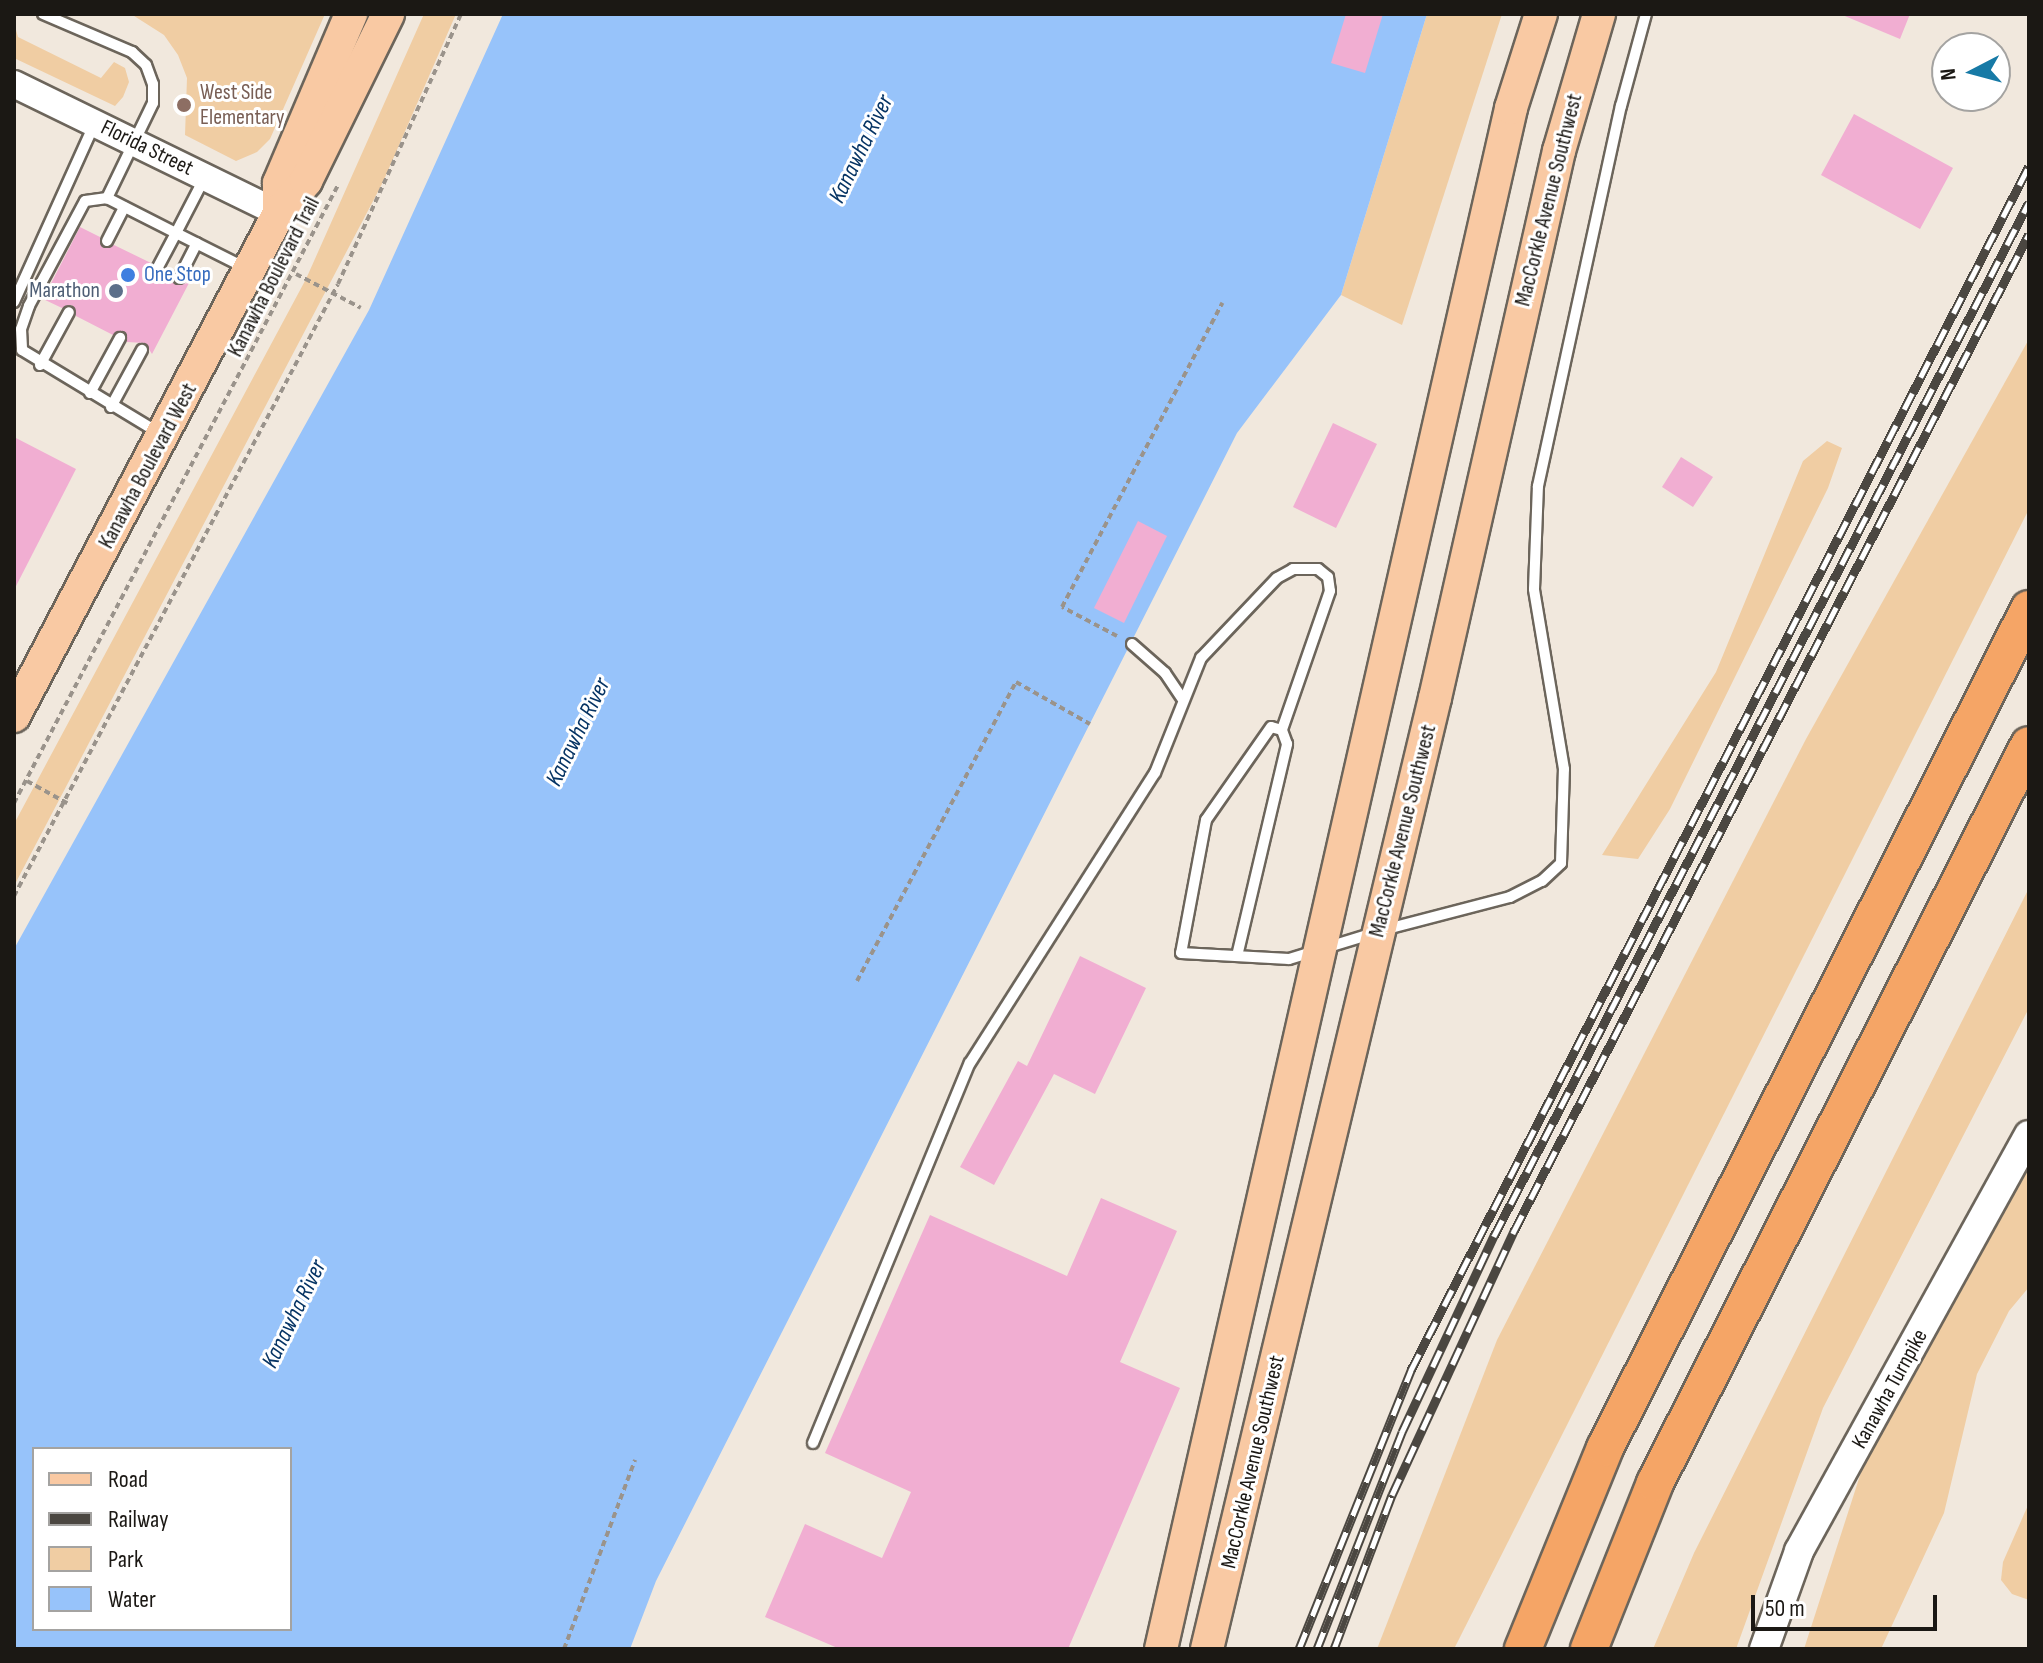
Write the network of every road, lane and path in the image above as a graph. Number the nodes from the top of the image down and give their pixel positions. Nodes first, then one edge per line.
1 (43, 14) edge
2 (351, 14) edge
3 (388, 14) edge
4 (461, 14) edge
5 (1541, 14) edge
6 (1599, 14) edge
7 (1646, 14) edge
8 (14, 84) edge
9 (95, 123) junction
10 (133, 142) junction
11 (205, 177) junction
12 (340, 181) dead end
13 (107, 198) junction
14 (124, 207) junction
15 (279, 213) junction
16 (176, 233) junction
17 (107, 241) dead end
18 (197, 243) junction
19 (158, 267) dead end
20 (251, 271) junction
21 (296, 274) junction
22 (179, 278) dead end
23 (334, 293) junction
24 (14, 302) edge
25 (1222, 303) dead end
26 (361, 308) dead end
27 (69, 312) dead end
28 (120, 338) dead end
29 (142, 350) dead end
30 (40, 365) junction
31 (90, 393) junction
32 (111, 407) junction
33 (165, 436) junction
34 (2029, 609) edge
35 (1132, 644) joint
36 (1182, 698) junction
37 (14, 716) edge
38 (1090, 724) dead end
39 (1282, 730) junction
40 (2029, 745) edge
41 (26, 781) junction
42 (14, 803) edge
43 (67, 803) junction
44 (14, 896) edge
45 (1379, 931) junction
46 (1321, 952) junction
47 (1237, 956) junction
48 (857, 981) dead end
49 (2029, 1135) edge
50 (813, 1443) dead end
51 (635, 1460) dead end
52 (564, 1649) edge
53 (1161, 1649) edge
54 (1207, 1649) edge
55 (1523, 1649) edge
56 (1589, 1649) edge
57 (1764, 1649) edge

1 - 10 lane
2 - 15 main road, Kanawha Boulevard West
3 - 15 main road, Kanawha Boulevard West
4 - 23 path
5 - 46 main road
6 - 45 main road, MacCorkle Avenue Southwest
7 - 45 lane
8 - 9 street, Florida Street
9 - 10 street, Florida Street
9 - 24 lane
10 - 11 street, Florida Street
10 - 13 lane
11 - 15 street, Florida Street
11 - 16 lane
12 - 21 path, Kanawha Boulevard Trail
13 - 14 lane
13 - 30 lane
14 - 16 lane
14 - 17 lane
15 - 20 main road, Kanawha Boulevard West
16 - 18 lane
16 - 19 lane
18 - 20 lane
18 - 22 lane
20 - 33 main road, Kanawha Boulevard West
21 - 23 path
21 - 41 path, Kanawha Boulevard Trail
23 - 26 path
23 - 43 path
25 - 35 path
27 - 30 lane
28 - 31 lane
29 - 32 lane
30 - 31 lane
31 - 32 lane
32 - 33 lane
33 - 37 main road, Kanawha Boulevard West
34 - 55 highway
35 - 36 lane
36 - 39 lane
36 - 50 lane
38 - 48 path
39 - 47 lane
39 - 47 lane
40 - 56 highway
41 - 42 path, Kanawha Boulevard Trail
41 - 43 path
43 - 44 path
45 - 46 lane
45 - 54 main road, MacCorkle Avenue Southwest
46 - 47 lane
46 - 53 main road
49 - 57 main road, Kanawha Turnpike
51 - 52 path

